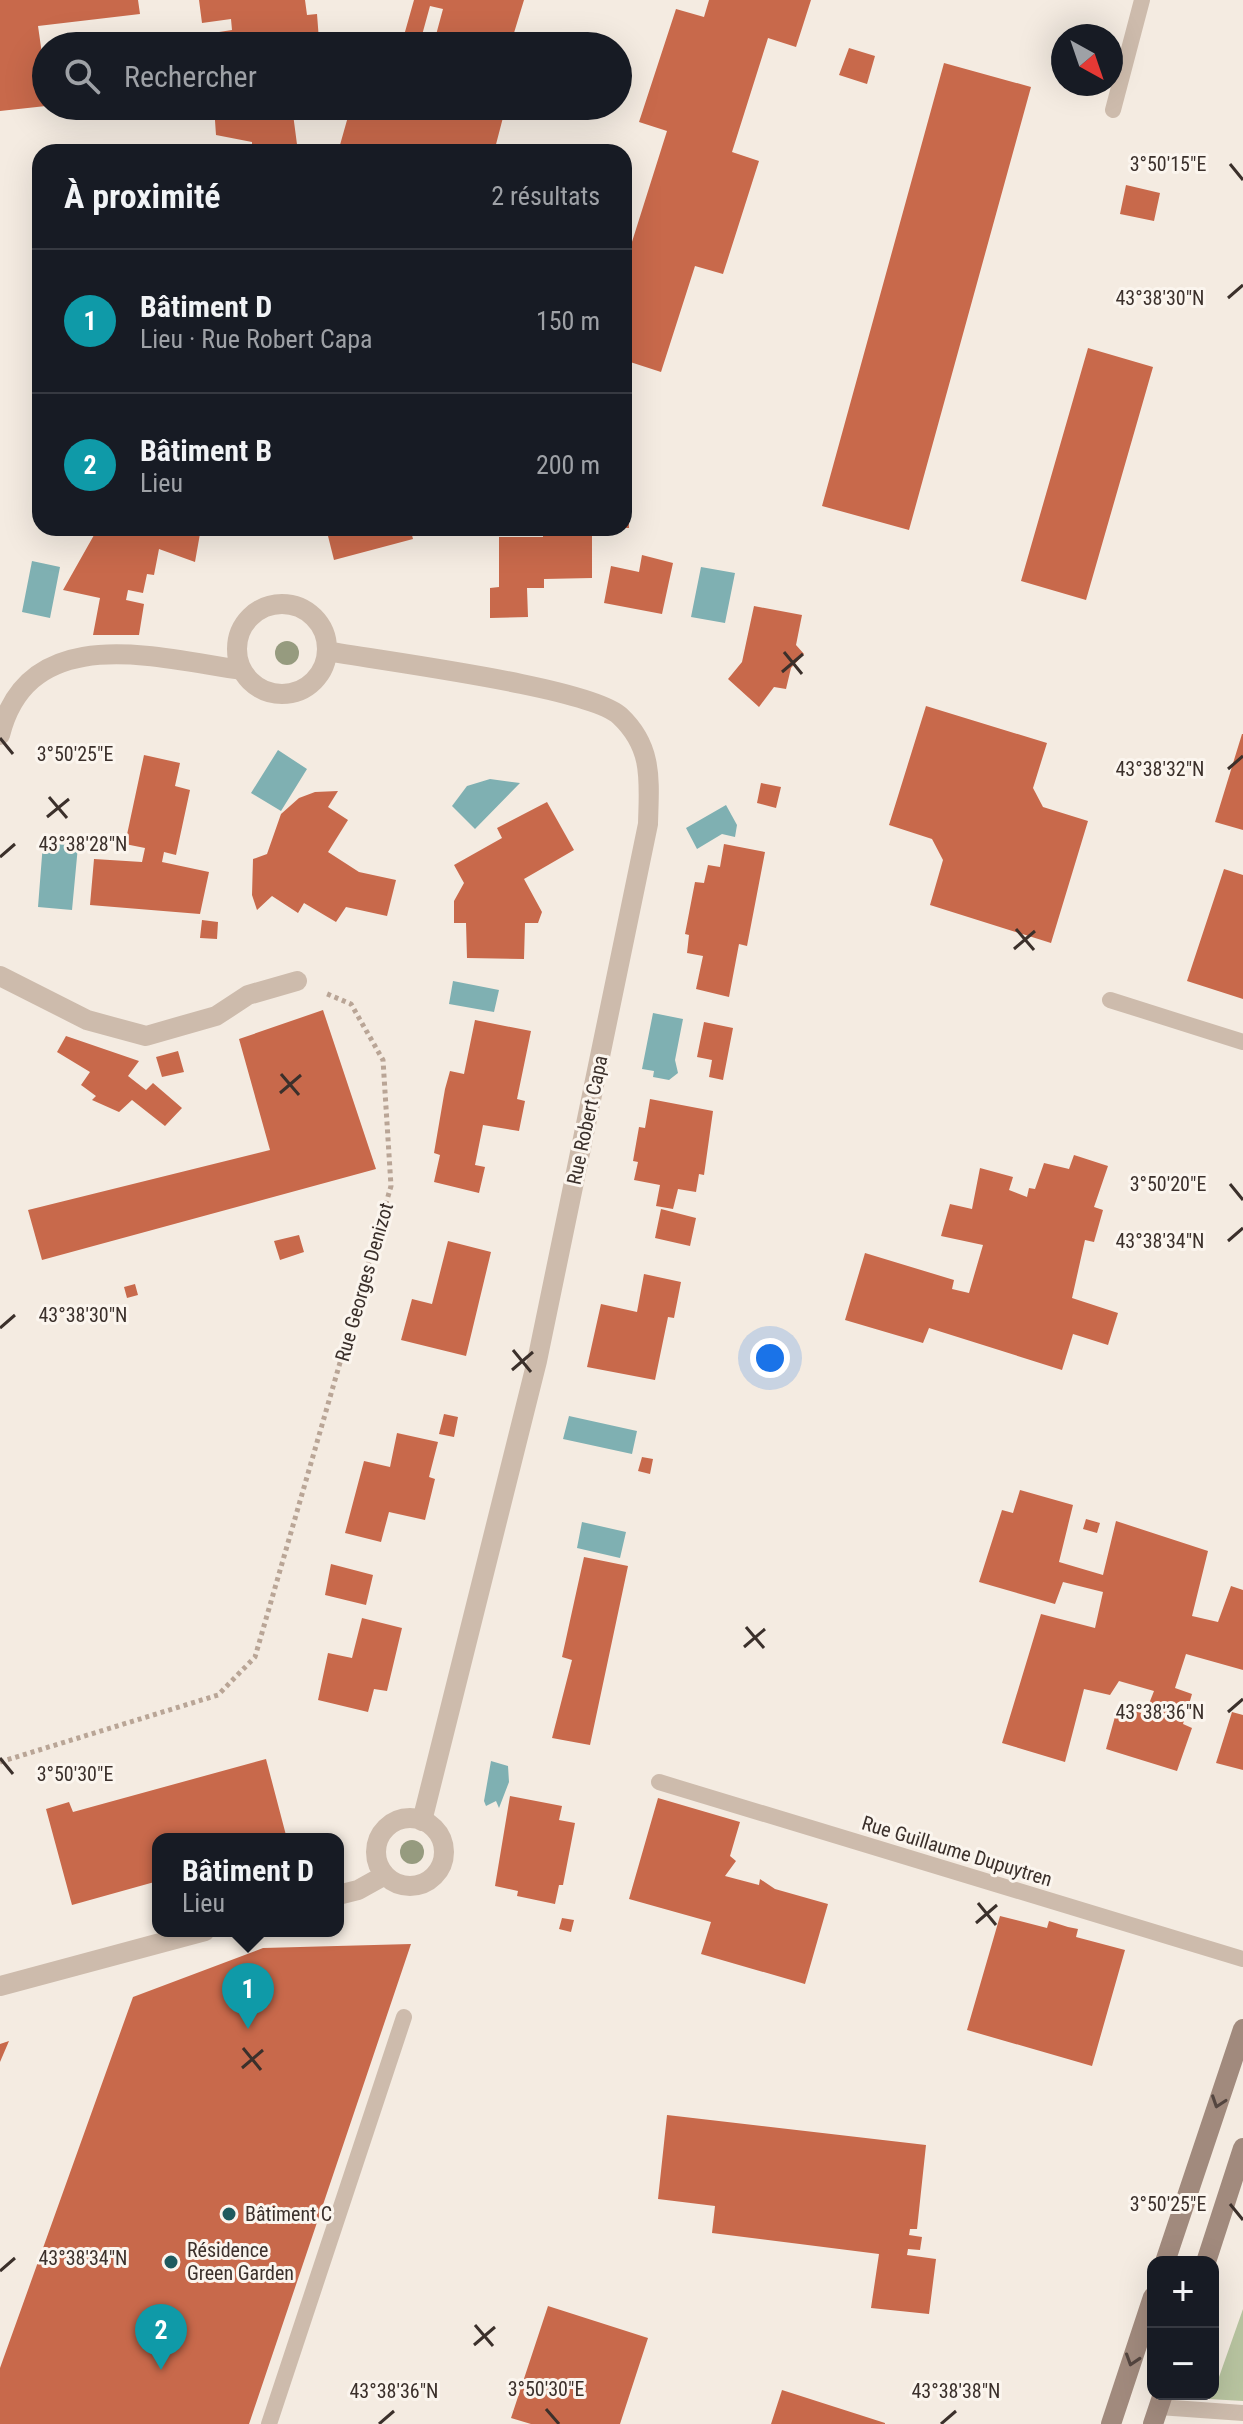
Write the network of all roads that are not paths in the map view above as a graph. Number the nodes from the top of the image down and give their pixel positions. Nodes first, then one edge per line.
1 (1142, 0) edge
2 (1113, 110) dead end
3 (327, 651) junction
4 (242, 670) junction
5 (0, 735) edge
6 (0, 976) edge
7 (297, 981) road end
8 (1110, 1000) dead end
9 (1243, 1042) edge
10 (659, 1782) dead end
11 (422, 1821) junction
12 (385, 1875) junction
13 (344, 1894) edge
14 (183, 1937) edge
15 (1243, 1959) edge
16 (0, 1986) edge
17 (404, 2017) dead end
18 (1243, 2029) edge
19 (1243, 2148) edge
20 (1167, 2256) edge
21 (1208, 2256) edge
22 (1147, 2315) edge
23 (1158, 2408) edge
24 (1243, 2413) edge
25 (269, 2424) edge
26 (1111, 2424) edge

1 - 2 lane
3 - 4 street
3 - 4 street
3 - 11 street, Rue Robert Capa
4 - 5 street
6 - 7 street
8 - 9 lane
10 - 15 lane, Rue Guillaume Dupuytren
11 - 12 street
11 - 12 street
12 - 13 street
14 - 16 street
17 - 25 lane
18 -> 20 main road
19 - 21 main road
22 -> 26 main road
23 - 24 lane

